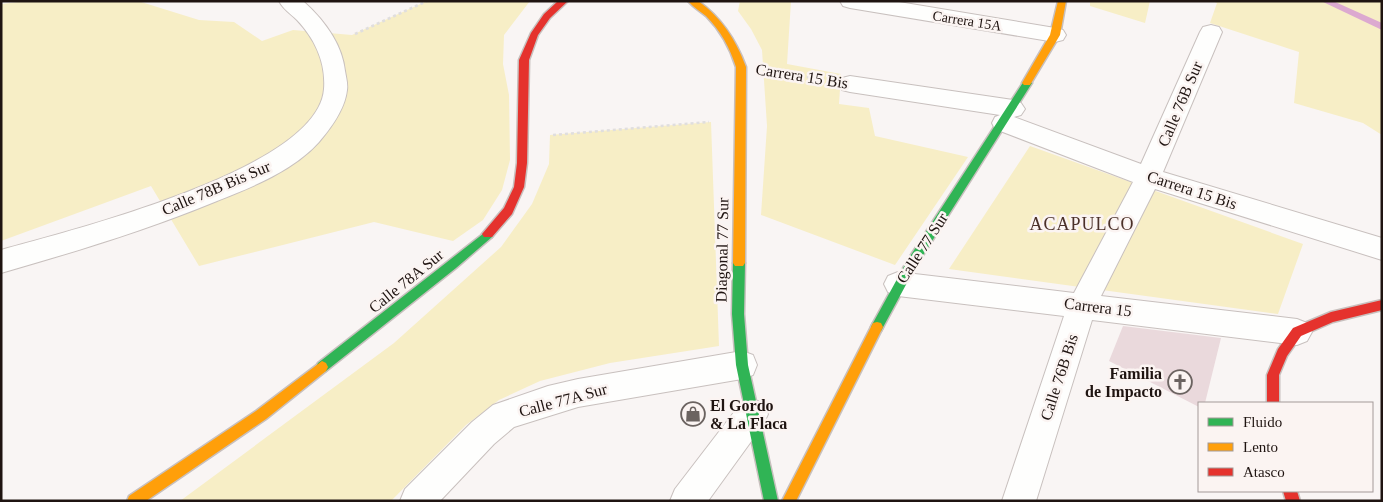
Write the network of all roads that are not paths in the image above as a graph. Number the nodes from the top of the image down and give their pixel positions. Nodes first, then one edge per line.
1 (288, 1) edge
2 (564, 1) edge
3 (850, 1) edge
4 (1062, 1) edge
5 (700, 3) edge
6 (1211, 32) dead end
7 (1054, 35) junction
8 (850, 84) road end
9 (1008, 116) junction
10 (1148, 177) junction
11 (1382, 249) edge
12 (1, 262) edge
13 (898, 284) junction
14 (1082, 304) junction
15 (1382, 305) edge
16 (1297, 332) junction
17 (742, 365) junction
18 (1273, 402) edge
19 (752, 414) junction
20 (134, 501) edge
21 (417, 501) edge
22 (687, 501) edge
23 (772, 501) edge
24 (789, 501) edge
25 (1019, 501) edge

1 - 12 street, Calle 78B Bis Sur
2 - 20 street, Calle 78A Sur
3 - 7 street, Carrera 15A
4 - 7 street, Calle 77 Sur
5 - 17 street, Diagonal 77 Sur
6 - 10 street, Calle 76B Sur
7 - 9 street, Calle 77 Sur
8 - 9 street, Carrera 15 Bis
9 - 10 street, Carrera 15 Bis
9 - 13 street, Calle 77 Sur
10 - 11 street, Carrera 15 Bis
10 - 14 street, Calle 76B Bis
13 - 14 street, Carrera 15
13 - 24 street, Calle 77 Sur
14 - 16 street, Carrera 15
14 - 25 street, Calle 76B Bis
15 - 16 street
16 - 18 street
17 - 19 street, Diagonal 77 Sur
17 - 21 street, Calle 77A Sur
19 - 22 street
19 - 23 street, Diagonal 77 Sur

